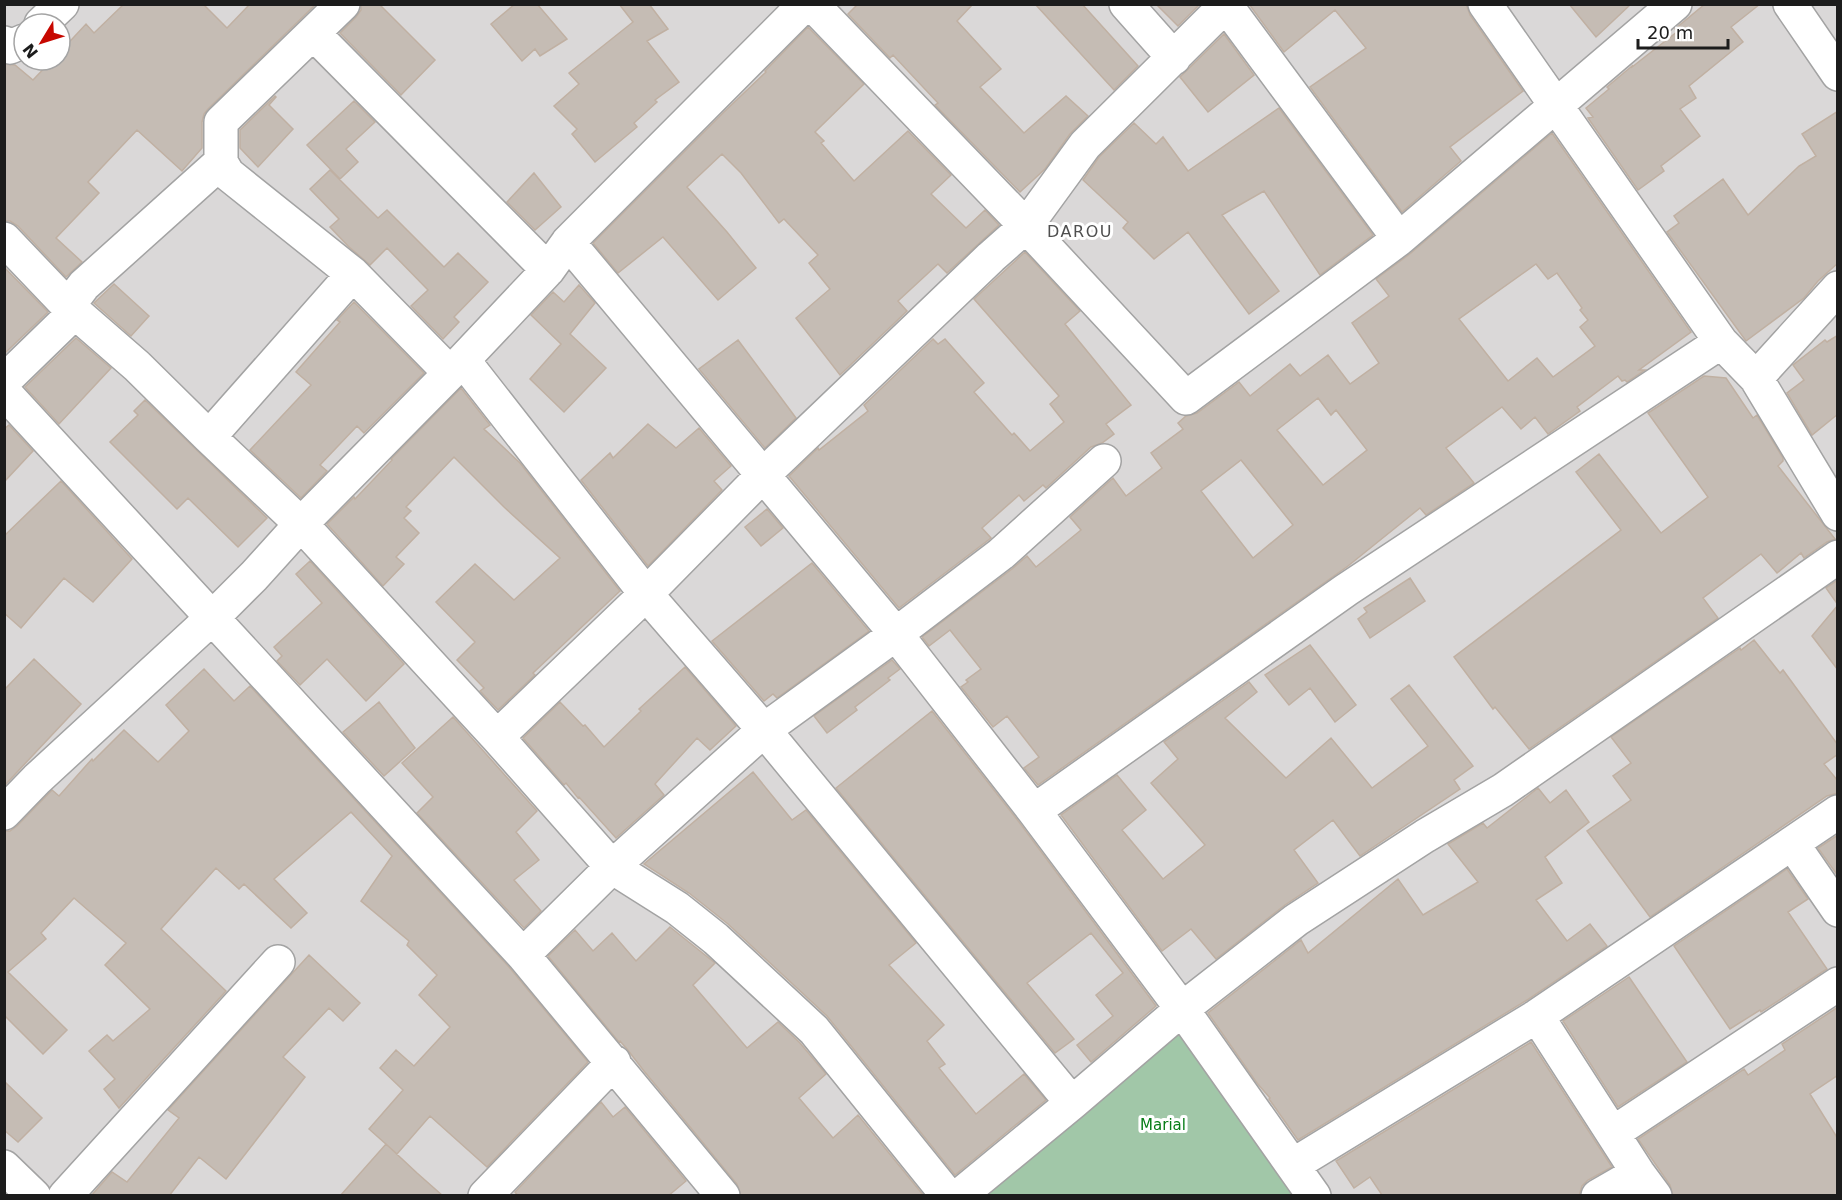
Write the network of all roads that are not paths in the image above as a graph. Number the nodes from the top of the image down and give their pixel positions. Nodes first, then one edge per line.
1 (805, 4) edge
2 (812, 4) edge
3 (1126, 4) edge
4 (1485, 4) edge
5 (1675, 4) edge
6 (1790, 4) edge
7 (343, 5) edge
8 (1226, 5) edge
9 (314, 34) junction
10 (1174, 58) junction
11 (1838, 74) edge
12 (1556, 106) junction
13 (221, 162) junction
14 (1026, 226) junction
15 (4, 239) edge
16 (1399, 239) junction
17 (568, 242) junction
18 (548, 270) junction
19 (353, 274) junction
20 (1838, 288) edge
21 (68, 306) junction
22 (1721, 342) junction
23 (456, 367) junction
24 (1756, 378) junction
25 (4, 381) edge
26 (4, 392) edge
27 (209, 437) junction
28 (1104, 460) dead end
29 (763, 475) junction
30 (1838, 514) edge
31 (301, 524) junction
32 (1838, 556) edge
33 (646, 594) junction
34 (212, 618) junction
35 (896, 634) junction
36 (764, 730) junction
37 (497, 736) junction
38 (1035, 811) junction
39 (1838, 812) edge
40 (4, 813) edge
41 (1792, 843) junction
42 (612, 867) junction
43 (1838, 910) edge
44 (523, 955) junction
45 (278, 962) dead end
46 (1838, 984) edge
47 (1182, 1009) junction
48 (1537, 1016) junction
49 (614, 1062) junction
50 (1072, 1103) junction
51 (1613, 1133) junction
52 (1293, 1165) junction
53 (4, 1167) edge
54 (1647, 1184) edge
55 (34, 1196) edge
56 (65, 1196) edge
57 (485, 1196) edge
58 (723, 1196) edge
59 (948, 1196) edge
60 (959, 1196) edge
61 (1314, 1196) edge
62 (1598, 1196) edge

1 - 17 street
2 - 14 street
3 - 10 street
4 - 12 street
5 - 12 street
6 - 11 street
7 - 9 street
8 - 10 street
8 - 16 street
9 - 13 street
9 - 18 street
10 - 14 street
12 - 16 street
12 - 22 street
13 - 19 street
13 - 21 street
14 - 16 street
14 - 29 street
15 - 21 street
17 - 18 street
17 - 29 street
18 - 23 street
19 - 23 street
19 - 27 street
20 - 24 street
21 - 25 street
21 - 27 street
22 - 24 street
22 - 38 street
23 - 31 street
23 - 33 street
24 - 30 street
26 - 34 street
27 - 31 street
28 - 35 street
29 - 33 street
29 - 35 street
31 - 34 street
31 - 37 street
32 - 47 street
33 - 36 street
33 - 37 street
34 - 40 street
34 - 44 street
35 - 36 street
35 - 38 street
36 - 42 street
36 - 50 street
37 - 42 street
38 - 47 street
39 - 41 street
41 - 43 street
41 - 48 street
42 - 44 street
42 - 59 street
44 - 49 street
45 - 56 street
46 - 51 street
47 - 50 street
47 - 52 street
48 - 51 street
48 - 52 street
49 - 57 street
49 - 58 street
50 - 60 street
51 - 54 street
52 - 61 street
53 - 55 street
54 - 62 street

